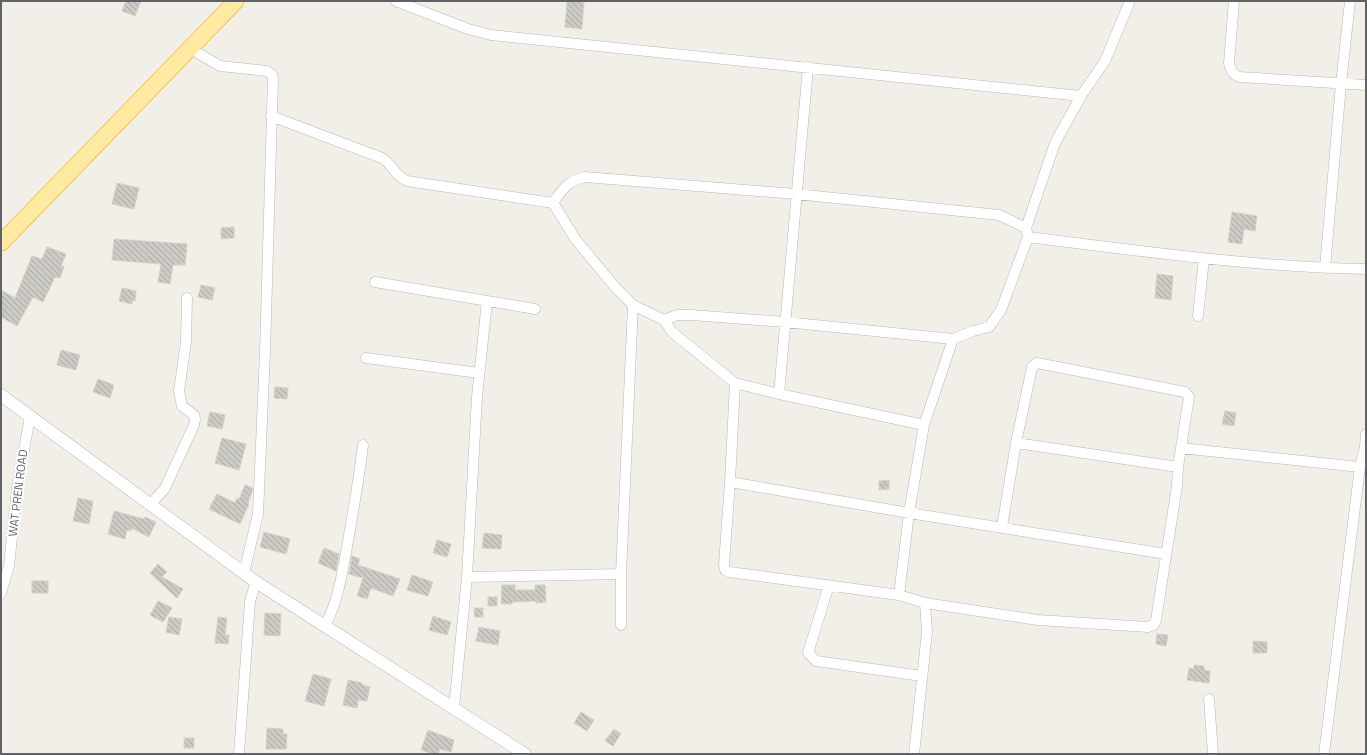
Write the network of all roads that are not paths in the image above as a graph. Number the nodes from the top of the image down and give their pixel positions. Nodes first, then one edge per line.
1 (236, 1) edge
2 (396, 1) edge
3 (1130, 1) edge
4 (1234, 1) edge
5 (1350, 1) edge
6 (191, 49) junction
7 (808, 67) junction
8 (1341, 84) junction
9 (1366, 85) edge
10 (1081, 96) junction
11 (271, 116) junction
12 (796, 194) junction
13 (553, 203) junction
14 (1027, 233) junction
15 (1, 242) edge
16 (1204, 259) junction
17 (1325, 268) junction
18 (1366, 269) edge
19 (375, 282) dead end
20 (187, 298) dead end
21 (487, 301) junction
22 (633, 305) junction
23 (535, 309) dead end
24 (1198, 316) dead end
25 (664, 320) junction
26 (785, 322) junction
27 (953, 339) junction
28 (366, 358) dead end
29 (479, 373) junction
30 (735, 383) junction
31 (779, 394) junction
32 (1, 395) edge
33 (30, 417) junction
34 (924, 425) junction
35 (1366, 434) edge
36 (1016, 443) junction
37 (363, 445) dead end
38 (1365, 447) edge
39 (1181, 448) junction
40 (1178, 467) junction
41 (1360, 467) junction
42 (730, 482) junction
43 (150, 505) junction
44 (909, 513) junction
45 (1002, 527) junction
46 (1166, 554) junction
47 (244, 573) junction
48 (621, 574) junction
49 (467, 577) junction
50 (256, 582) junction
51 (829, 585) junction
52 (1, 593) edge
53 (899, 594) junction
54 (925, 603) junction
55 (328, 621) junction
56 (621, 625) dead end
57 (922, 676) junction
58 (1209, 699) dead end
59 (454, 708) junction
60 (239, 754) edge
61 (525, 754) edge
62 (914, 754) edge
63 (1213, 754) edge
64 (1324, 754) edge

1 - 6 highway
2 - 7 street
3 - 10 street
4 - 8 street
5 - 8 street
6 - 11 street
6 - 15 highway
7 - 10 street
7 - 12 street
8 - 9 street
8 - 17 street
10 - 14 street
11 - 13 street
11 - 47 street
12 - 13 street
12 - 14 street
12 - 26 street
13 - 22 street
14 - 16 street
14 - 27 street
16 - 17 street
16 - 24 street
17 - 18 street
19 - 21 street
20 - 43 street
21 - 23 street
21 - 29 street
22 - 25 street
22 - 48 street
25 - 26 street
25 - 30 street
26 - 27 street
26 - 31 street
27 - 34 street
28 - 29 street
29 - 49 street
30 - 31 street
30 - 42 street
31 - 34 street
32 - 33 street
33 - 43 street
33 - 52 street, WAT PREN ROAD
34 - 44 street
35 - 38 street
36 - 39 street
36 - 40 street
36 - 45 street
37 - 55 street
38 - 41 street
39 - 40 street
39 - 41 street
40 - 46 street
41 - 64 street
42 - 44 street
42 - 51 street
43 - 47 street
44 - 45 street
44 - 53 street
45 - 46 street
46 - 54 street
47 - 50 street
48 - 49 street
48 - 56 street
49 - 59 street
50 - 55 street
50 - 60 street
51 - 53 street
51 - 57 street
53 - 54 street
54 - 57 street
55 - 59 street
57 - 62 street
58 - 63 street
59 - 61 street

